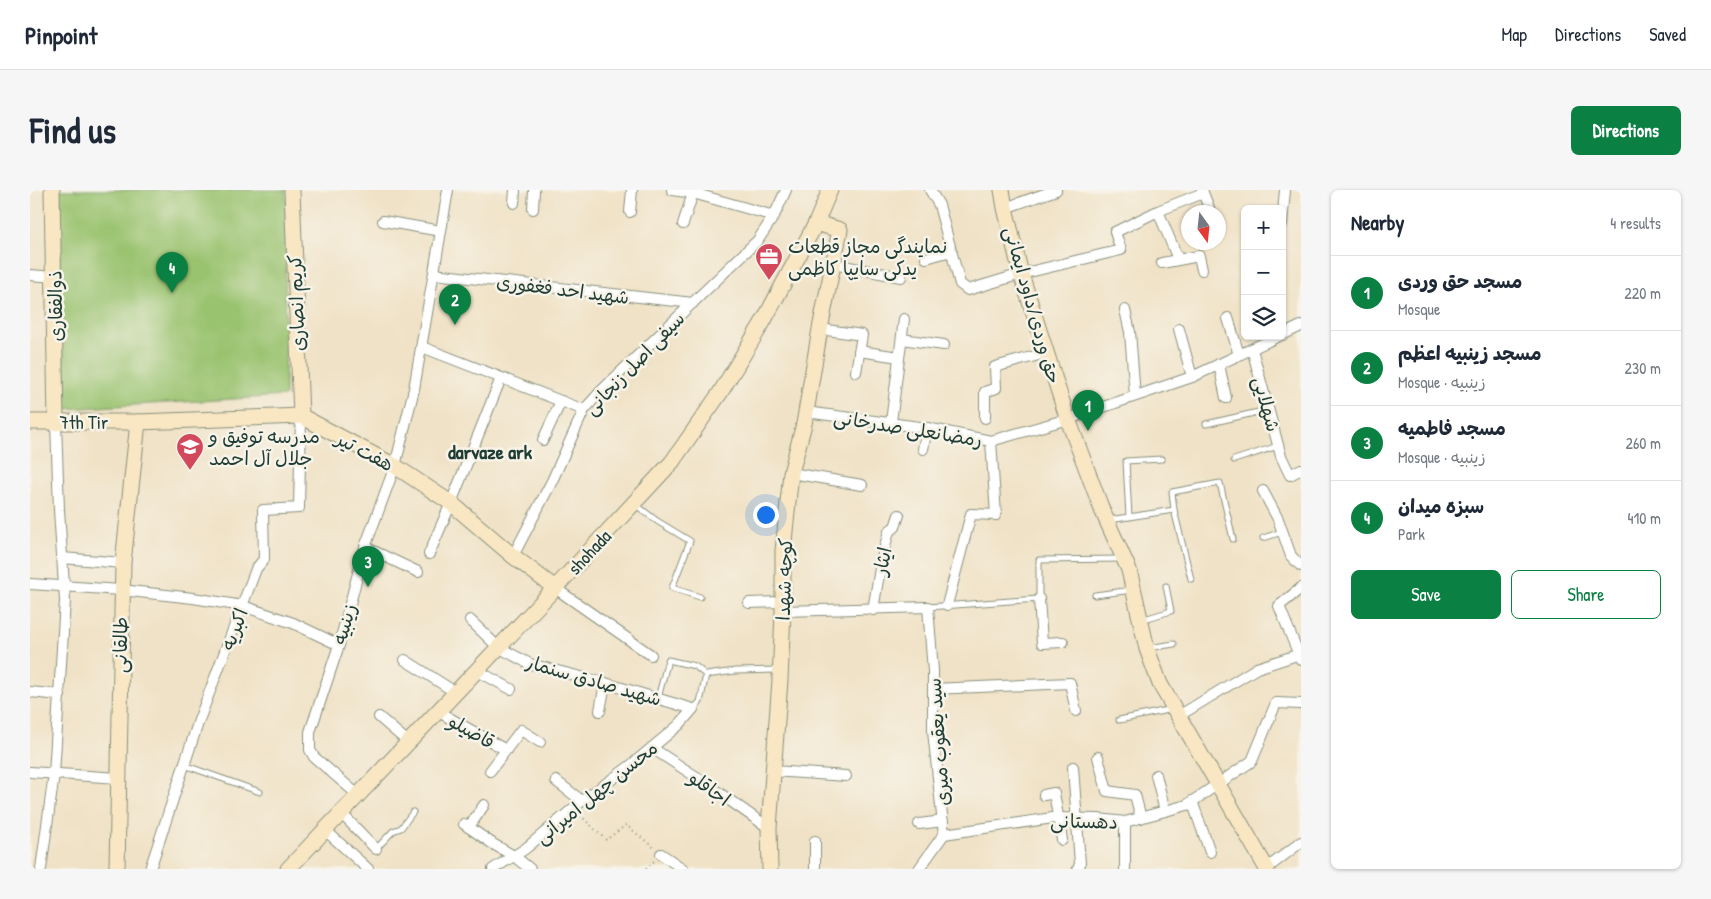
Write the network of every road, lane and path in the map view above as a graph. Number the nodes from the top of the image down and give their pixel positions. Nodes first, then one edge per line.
1 (52, 190) edge
2 (292, 190) edge
3 (448, 190) edge
4 (515, 190) edge
5 (534, 190) edge
6 (632, 190) edge
7 (672, 190) edge
8 (786, 190) edge
9 (830, 190) edge
10 (930, 190) edge
11 (1002, 190) edge
12 (1056, 190) edge
13 (1285, 190) edge
14 (1203, 192) edge
15 (693, 193) junction
16 (514, 203) dead end
17 (1208, 205) edge
18 (1284, 205) edge
19 (1005, 208) junction
20 (533, 209) dead end
21 (1158, 211) junction
22 (630, 212) dead end
23 (774, 216) junction
24 (383, 221) dead end
25 (816, 223) junction
26 (683, 224) dead end
27 (441, 231) junction
28 (951, 251) junction
29 (926, 258) dead end
30 (1178, 259) junction
31 (1162, 263) dead end
32 (833, 264) junction
33 (1202, 270) dead end
34 (434, 274) junction
35 (1022, 274) junction
36 (30, 275) edge
37 (55, 277) junction
38 (901, 277) dead end
39 (693, 303) junction
40 (1125, 310) dead end
41 (1228, 318) dead end
42 (904, 319) dead end
43 (1301, 326) edge
44 (1179, 328) dead end
45 (820, 329) junction
46 (1286, 333) edge
47 (902, 338) junction
48 (1271, 340) edge
49 (944, 345) dead end
50 (422, 347) junction
51 (1252, 349) junction
52 (859, 351) junction
53 (1046, 353) junction
54 (1239, 355) junction
55 (899, 357) junction
56 (1219, 364) junction
57 (856, 372) dead end
58 (1192, 377) junction
59 (502, 378) junction
60 (1135, 396) junction
61 (1226, 398) dead end
62 (561, 401) junction
63 (584, 410) junction
64 (1267, 410) junction
65 (806, 412) junction
66 (300, 414) junction
67 (985, 418) dead end
68 (1068, 420) junction
69 (56, 421) junction
70 (30, 422) edge
71 (138, 422) junction
72 (891, 422) junction
73 (1206, 424) dead end
74 (927, 428) junction
75 (543, 440) dead end
76 (991, 441) junction
77 (1278, 446) junction
78 (922, 449) dead end
79 (1162, 459) dead end
80 (1234, 460) dead end
81 (395, 466) junction
82 (1301, 469) edge
83 (791, 473) junction
84 (862, 485) dead end
85 (1263, 491) dead end
86 (633, 503) junction
87 (452, 504) junction
88 (1174, 510) junction
89 (898, 516) dead end
90 (1129, 517) junction
91 (1106, 521) junction
92 (1283, 532) junction
93 (1263, 538) dead end
94 (1233, 539) dead end
95 (365, 547) junction
96 (430, 554) dead end
97 (513, 556) junction
98 (62, 558) junction
99 (1124, 559) junction
100 (123, 563) junction
101 (1301, 566) edge
102 (418, 572) dead end
103 (1190, 579) dead end
104 (30, 584) edge
105 (64, 585) junction
106 (1166, 586) dead end
107 (556, 588) junction
108 (1301, 588) edge
109 (122, 590) junction
110 (1134, 590) junction
111 (1095, 596) dead end
112 (700, 597) dead end
113 (1039, 598) junction
114 (749, 603) dead end
115 (947, 605) junction
116 (243, 606) junction
117 (783, 607) junction
118 (928, 607) junction
119 (873, 610) junction
120 (470, 620) dead end
121 (1140, 620) junction
122 (1063, 642) dead end
123 (1174, 644) dead end
124 (339, 645) junction
125 (498, 647) junction
126 (1147, 648) junction
127 (651, 655) dead end
128 (1300, 657) edge
129 (405, 660) dead end
130 (476, 670) junction
131 (780, 670) junction
132 (706, 676) junction
133 (605, 683) junction
134 (933, 689) junction
135 (512, 690) dead end
136 (30, 692) edge
137 (455, 692) junction
138 (60, 694) junction
139 (658, 698) junction
140 (1301, 704) edge
141 (692, 708) junction
142 (437, 711) junction
143 (600, 711) dead end
144 (1076, 711) dead end
145 (1175, 713) junction
146 (379, 717) dead end
147 (1119, 720) dead end
148 (408, 742) junction
149 (540, 742) dead end
150 (652, 748) junction
151 (506, 750) junction
152 (1098, 757) dead end
153 (184, 766) junction
154 (1073, 767) dead end
155 (490, 771) dead end
156 (773, 771) junction
157 (30, 772) edge
158 (54, 774) junction
159 (1156, 775) dead end
160 (846, 776) dead end
161 (118, 778) junction
162 (556, 781) dead end
163 (1216, 784) junction
164 (260, 792) dead end
165 (358, 795) junction
166 (1044, 795) dead end
167 (582, 801) junction
168 (1192, 801) junction
169 (484, 805) dead end
170 (573, 809) junction
171 (1165, 811) junction
172 (413, 812) dead end
173 (341, 813) junction
174 (1059, 818) junction
175 (1141, 818) junction
176 (1077, 819) junction
177 (943, 821) junction
178 (1125, 822) junction
179 (919, 824) dead end
180 (769, 828) junction
181 (324, 830) junction
182 (944, 834) junction
183 (1062, 840) dead end
184 (815, 841) dead end
185 (1301, 842) edge
186 (376, 849) joint
187 (1210, 852) dead end
188 (661, 854) joint
189 (514, 856) junction
190 (295, 867) edge
191 (41, 869) edge
192 (117, 869) edge
193 (150, 869) edge
194 (368, 869) edge
195 (493, 869) edge
196 (530, 869) edge
197 (683, 869) edge
198 (770, 869) edge
199 (815, 869) edge
200 (918, 869) edge
201 (1078, 869) edge
202 (1126, 869) edge
203 (1267, 869) edge

1 - 37 street, ذوالفقاری
2 - 66 street, کریم انصاری
3 - 27 street, زینبیه
4 - 16 street
5 - 20 street
6 - 22 street
7 - 15 street
8 - 23 street, سیفی اصل زنجانی
9 - 25 street, shohada
10 - 28 street
11 - 19 street, حق وردی/داود ایمانی
12 - 19 street
13 - 18 street
14 - 17 street
14 - 21 street
15 - 23 street
15 - 26 street
19 - 35 street, حق وردی/داود ایمانی
21 - 30 street
21 - 35 street
23 - 39 street, سیفی اصل زنجانی
24 - 27 street
25 - 32 street, کوچه شهدا
25 - 86 street, shohada
27 - 34 street, زینبیه
28 - 29 street
28 - 35 street
30 - 31 street
30 - 33 street
32 - 38 street
32 - 45 street, کوچه شهدا
34 - 39 street, شهید احد فغفوری
34 - 50 street, زینبیه
35 - 53 street, حق وردی/داود ایمانی
36 - 37 street
37 - 69 street, ذوالفقاری
39 - 63 street, سیفی اصل زنجانی
40 - 60 street
41 - 54 street
42 - 47 street
43 - 46 street, رمضانعلی صدرخانی
44 - 58 street
45 - 52 street
45 - 65 street, کوچه شهدا
47 - 49 street
47 - 55 street
48 - 51 street, رمضانعلی صدرخانی
50 - 59 street
50 - 81 street, زینبیه
51 - 54 street, رمضانعلی صدرخانی
51 - 64 street, شهلایی
52 - 55 street
52 - 57 street
53 - 67 street
53 - 68 street, حق وردی/داود ایمانی
54 - 56 street, رمضانعلی صدرخانی
55 - 72 street
56 - 58 street, رمضانعلی صدرخانی
56 - 61 street
58 - 60 street, رمضانعلی صدرخانی
59 - 62 street
59 - 87 street
60 - 68 street, رمضانعلی صدرخانی
62 - 63 street
62 - 75 street
63 - 97 street, سیفی اصل زنجانی
64 - 73 lane
64 - 77 street, شهلایی
65 - 72 street, رمضانعلی صدرخانی
65 - 83 street, کوچه شهدا
66 - 69 street
66 - 71 street, هفت تیر
66 - 81 street, هفت تیر
66 - 116 street, اکبریه
68 - 76 street, رمضانعلی صدرخانی
68 - 91 street, حق وردی/داود ایمانی
69 - 70 street, 7th Tir
69 - 71 street, 7th Tir
69 - 98 street
71 - 100 street, طالقانی
72 - 74 street, رمضانعلی صدرخانی
74 - 76 street, رمضانعلی صدرخانی
74 - 78 street
76 - 115 street
77 - 80 lane
77 - 82 street, شهلایی
79 - 90 lane
81 - 87 street, هفت تیر
81 - 95 street, زینبیه
83 - 84 street
83 - 117 street, کوچه شهدا
85 - 92 street
86 - 107 street, shohada
86 - 112 lane
87 - 96 street
87 - 97 street, هفت تیر
88 - 90 lane
88 - 94 lane
88 - 103 lane
89 - 119 street, ایثار
90 - 91 lane
91 - 99 street, حق وردی/داود ایمانی
92 - 93 lane
92 - 101 street
95 - 102 street
95 - 124 street, زینبیه
97 - 107 street, هفت تیر
98 - 100 street
98 - 105 street
99 - 110 street, حق وردی/داود ایمانی
99 - 113 lane
100 - 109 street, طالقانی
104 - 105 street
105 - 109 street
105 - 138 street
106 - 121 lane
107 - 125 street, shohada
107 - 127 street
108 - 128 street
109 - 116 street
109 - 161 street, طالقانی
110 - 111 lane
110 - 121 street, حق وردی/داود ایمانی
113 - 115 lane
113 - 122 street
114 - 117 street
115 - 118 lane
116 - 124 street
116 - 153 street, اکبریه
117 - 119 street
117 - 131 street, کوچه شهدا
118 - 119 street
118 - 134 street, سید یعقوب میری
120 - 125 street, شهید صادق سنمار
121 - 126 street, حق وردی/داود ایمانی
123 - 126 lane
124 - 165 street, زینبیه
125 - 130 street, shohada
125 - 133 street, شهید صادق سنمار
126 - 145 street, حق وردی/داود ایمانی
128 - 145 street
129 - 137 street
130 - 135 street
130 - 137 street, shohada
131 - 132 lane
131 - 156 street, کوچه شهدا
132 - 139 lane
132 - 141 lane
133 - 139 street, شهید صادق سنمار
133 - 143 street
134 - 144 street
134 - 177 street, سید یعقوب میری
136 - 138 street
137 - 142 street, shohada
138 - 158 street
139 - 141 street, شهید صادق سنمار
140 - 163 street, دهستانی
141 - 150 street, محسن چهل امیرانی
142 - 148 street, shohada
142 - 151 street, قاضیلو
145 - 147 lane
145 - 163 street, حق وردی/داود ایمانی
146 - 148 street
148 - 165 street, shohada
149 - 151 street
150 - 167 street, محسن چهل امیرانی
150 - 180 street, اجاقلو
151 - 155 street
152 - 175 street
153 - 164 lane
153 - 193 street, اکبریه
154 - 176 street
156 - 160 street
156 - 180 street, کوچه شهدا
157 - 158 street
158 - 161 street
158 - 191 street
159 - 171 street
161 - 192 street, طالقانی
162 - 167 street
163 - 168 street, دهستانی
163 - 203 street, حق وردی/داود ایمانی
165 - 173 street, shohada
166 - 174 street
167 - 170 street, محسن چهل امیرانی
168 - 171 street, دهستانی
168 - 187 street
169 - 189 street
170 - 188 path
170 - 189 street, محسن چهل امیرانی
171 - 175 street, دهستانی
172 - 186 lane
173 - 181 street, shohada
173 - 186 street
174 - 176 street, دهستانی
174 - 182 street, دهستانی
174 - 183 street
175 - 178 street, دهستانی
176 - 178 street, دهستانی
176 - 201 street
177 - 179 street
177 - 182 street, سید یعقوب میری
178 - 202 street
180 - 198 street, کوچه شهدا
181 - 190 street, shohada
181 - 194 street
182 - 200 street
184 - 199 street
185 - 203 street
188 - 197 street
189 - 195 street, محسن چهل امیرانی
189 - 196 street

